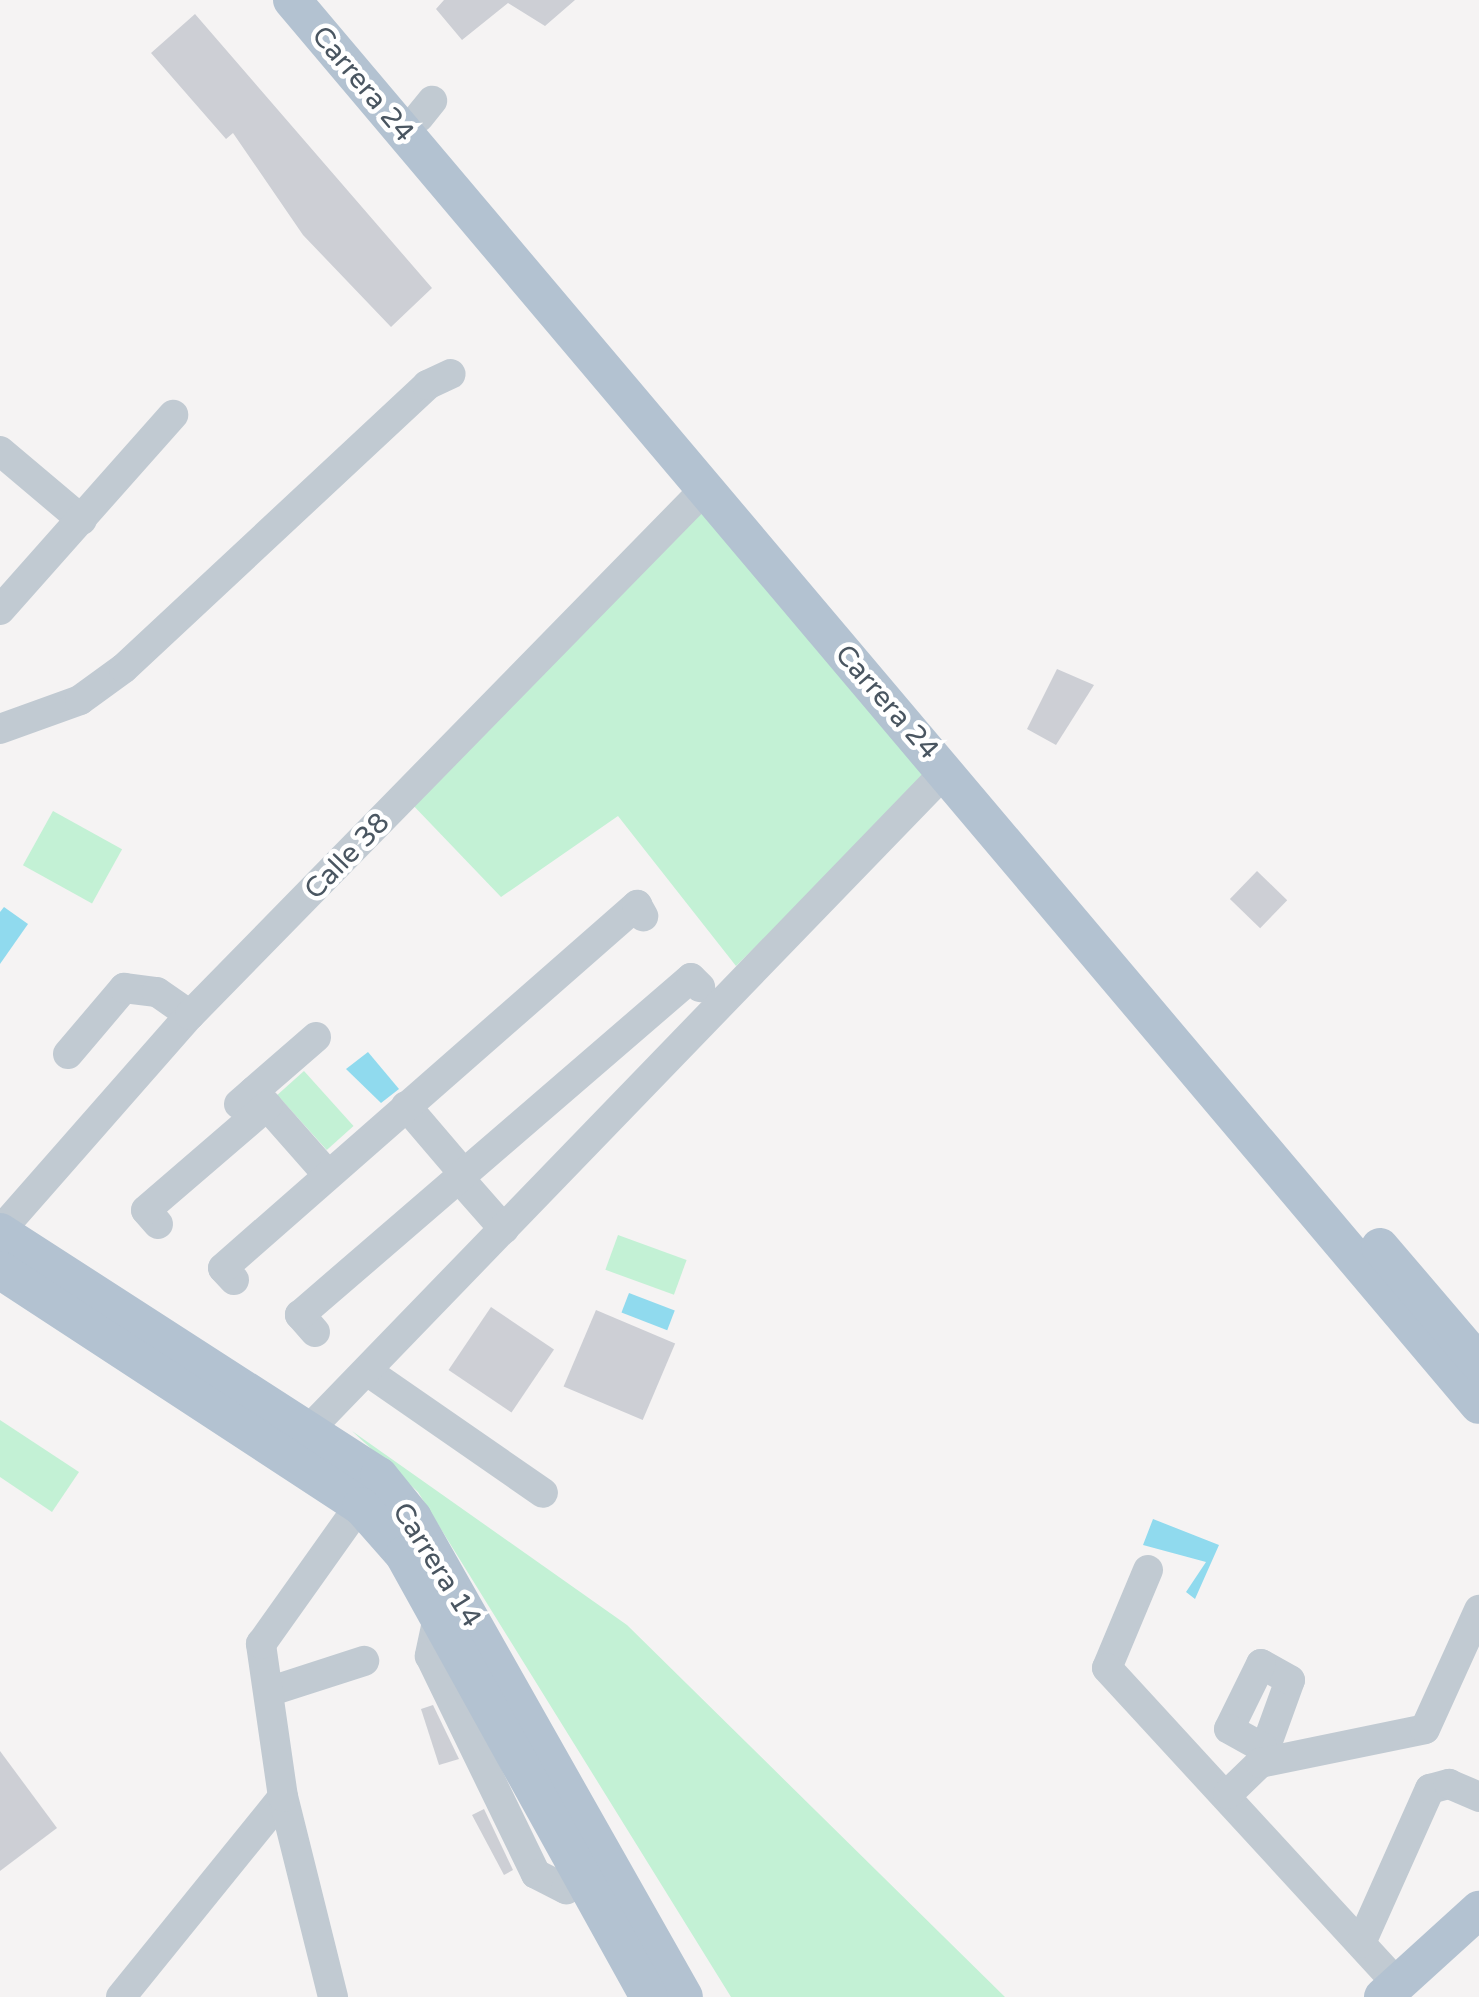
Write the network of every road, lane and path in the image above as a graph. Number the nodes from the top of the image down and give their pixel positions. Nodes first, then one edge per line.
1 (292, 0) edge
2 (318, 0) edge
3 (418, 117) junction
4 (450, 374) dead end
5 (172, 415) dead end
6 (0, 451) edge
7 (704, 490) junction
8 (82, 520) junction
9 (0, 610) edge
10 (0, 729) edge
11 (954, 762) junction
12 (644, 916) dead end
13 (700, 987) dead end
14 (190, 1015) junction
15 (316, 1036) dead end
16 (68, 1054) dead end
17 (252, 1101) junction
18 (406, 1106) junction
19 (464, 1174) junction
20 (328, 1175) junction
21 (158, 1224) dead end
22 (509, 1224) junction
23 (0, 1231) edge
24 (0, 1270) edge
25 (234, 1280) dead end
26 (56, 1288) junction
27 (315, 1332) dead end
28 (1479, 1364) edge
29 (367, 1371) junction
30 (1479, 1405) edge
31 (297, 1441) junction
32 (370, 1491) junction
33 (542, 1493) dead end
34 (1148, 1570) dead end
35 (1479, 1610) edge
36 (438, 1617) junction
37 (364, 1661) dead end
38 (271, 1692) junction
39 (511, 1748) junction
40 (476, 1765) junction
41 (1228, 1794) junction
42 (283, 1797) junction
43 (1479, 1798) edge
44 (600, 1874) junction
45 (1473, 1923) edge
46 (1361, 1943) junction
47 (322, 1991) edge
48 (1402, 1994) edge
49 (121, 1997) edge
50 (649, 1997) edge
51 (684, 1997) edge

1 - 3 main road, Carrera 24
2 - 3 main road, Carrera 24
3 - 7 main road, Carrera 24
3 - 11 main road, Carrera 24
4 - 10 street
5 - 8 street
6 - 8 street
7 - 11 main road, Carrera 24
7 - 14 street, Calle 38
8 - 9 street
11 - 22 street
11 - 28 main road, Carrera 24
11 - 30 main road, Carrera 24
12 - 18 street
13 - 19 street
14 - 16 street
14 - 23 street, Calle 38
15 - 17 street
17 - 20 street
17 - 21 street
18 - 19 street
18 - 20 street
19 - 22 street
19 - 27 street
20 - 25 street
22 - 29 street
23 - 26 main road, Carrera 14
24 - 26 main road, Carrera 14
26 - 31 main road, Carrera 14
29 - 31 street
29 - 33 street
31 - 32 main road, Carrera 14
32 - 36 main road, Carrera 14
32 - 38 street
32 - 44 main road, Carrera 14
34 - 41 street
35 - 41 street
36 - 39 main road, Carrera 14
36 - 40 street
37 - 38 street
38 - 42 street
39 - 40 street
39 - 44 main road, Carrera 14
40 - 44 street
41 - 46 street
42 - 47 street
42 - 49 street
43 - 46 street
44 - 50 main road, Carrera 14
44 - 51 main road, Carrera 14
45 - 48 main road
46 - 48 street

